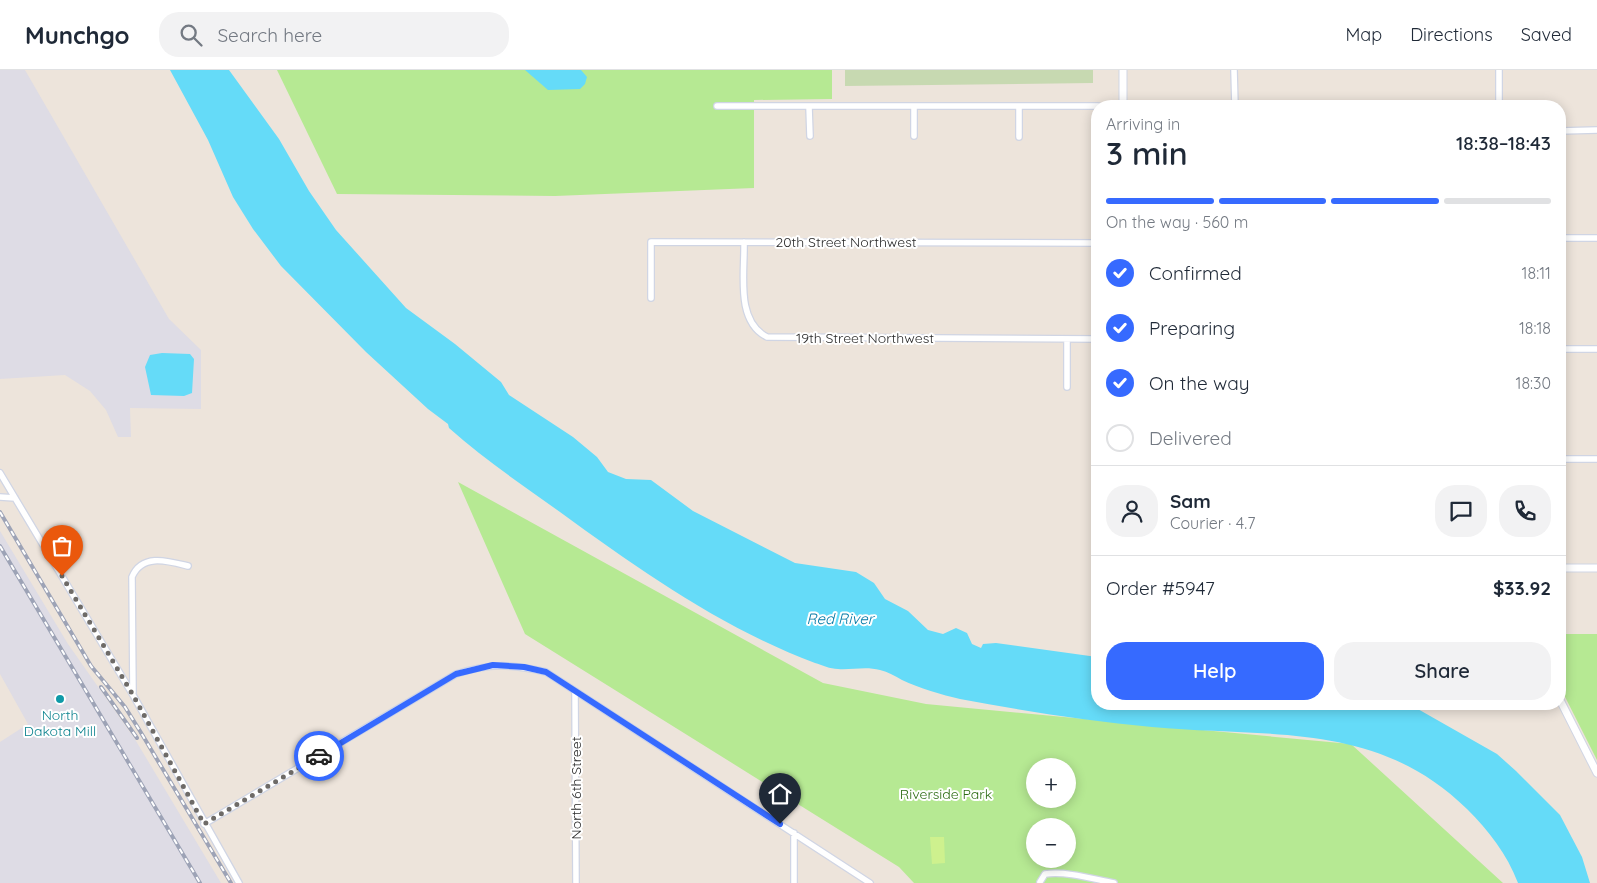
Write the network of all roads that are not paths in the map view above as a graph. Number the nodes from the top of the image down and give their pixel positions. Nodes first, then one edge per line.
1 (1123, 70) edge
2 (1234, 70) edge
3 (1499, 70) edge
4 (1123, 100) edge
5 (1235, 100) edge
6 (1499, 100) edge
7 (717, 106) dead end
8 (1019, 106) junction
9 (1091, 106) edge
10 (810, 107) junction
11 (914, 107) junction
12 (1566, 130) edge
13 (1597, 130) edge
14 (810, 136) dead end
15 (914, 136) dead end
16 (1019, 137) dead end
17 (1566, 238) edge
18 (1597, 238) edge
19 (744, 242) junction
20 (1091, 243) edge
21 (651, 298) dead end
22 (1067, 339) junction
23 (1091, 339) edge
24 (1566, 349) edge
25 (1597, 349) edge
26 (1067, 387) dead end
27 (1566, 459) edge
28 (1597, 459) edge
29 (0, 473) edge
30 (0, 497) edge
31 (15, 498) junction
32 (188, 566) dead end
33 (1566, 568) edge
34 (1597, 568) edge
35 (575, 693) junction
36 (133, 695) junction
37 (1565, 710) edge
38 (1597, 772) edge
39 (204, 824) junction
40 (794, 833) junction
41 (1040, 882) edge
42 (239, 883) edge
43 (576, 883) edge
44 (794, 883) edge
45 (870, 883) edge
46 (1114, 883) edge

1 - 4 street
2 - 5 street
3 - 6 street
7 - 10 street
8 - 9 street
8 - 11 street
8 - 16 street
10 - 11 street
10 - 14 street
11 - 15 street
12 - 13 street
17 - 18 street
19 - 20 street, 20th Street Northwest
19 - 21 street, 20th Street Northwest
19 - 22 street, 19th Street Northwest
22 - 23 street, 19th Street Northwest
22 - 26 street
24 - 25 street
27 - 28 street
29 - 31 street
30 - 31 street
31 - 36 street
32 - 36 street
33 - 34 street
35 - 39 street
35 - 40 street
35 - 43 street, North 6th Street
36 - 39 street
37 - 38 street
39 - 42 street
40 - 44 street
40 - 45 street
41 - 46 street

